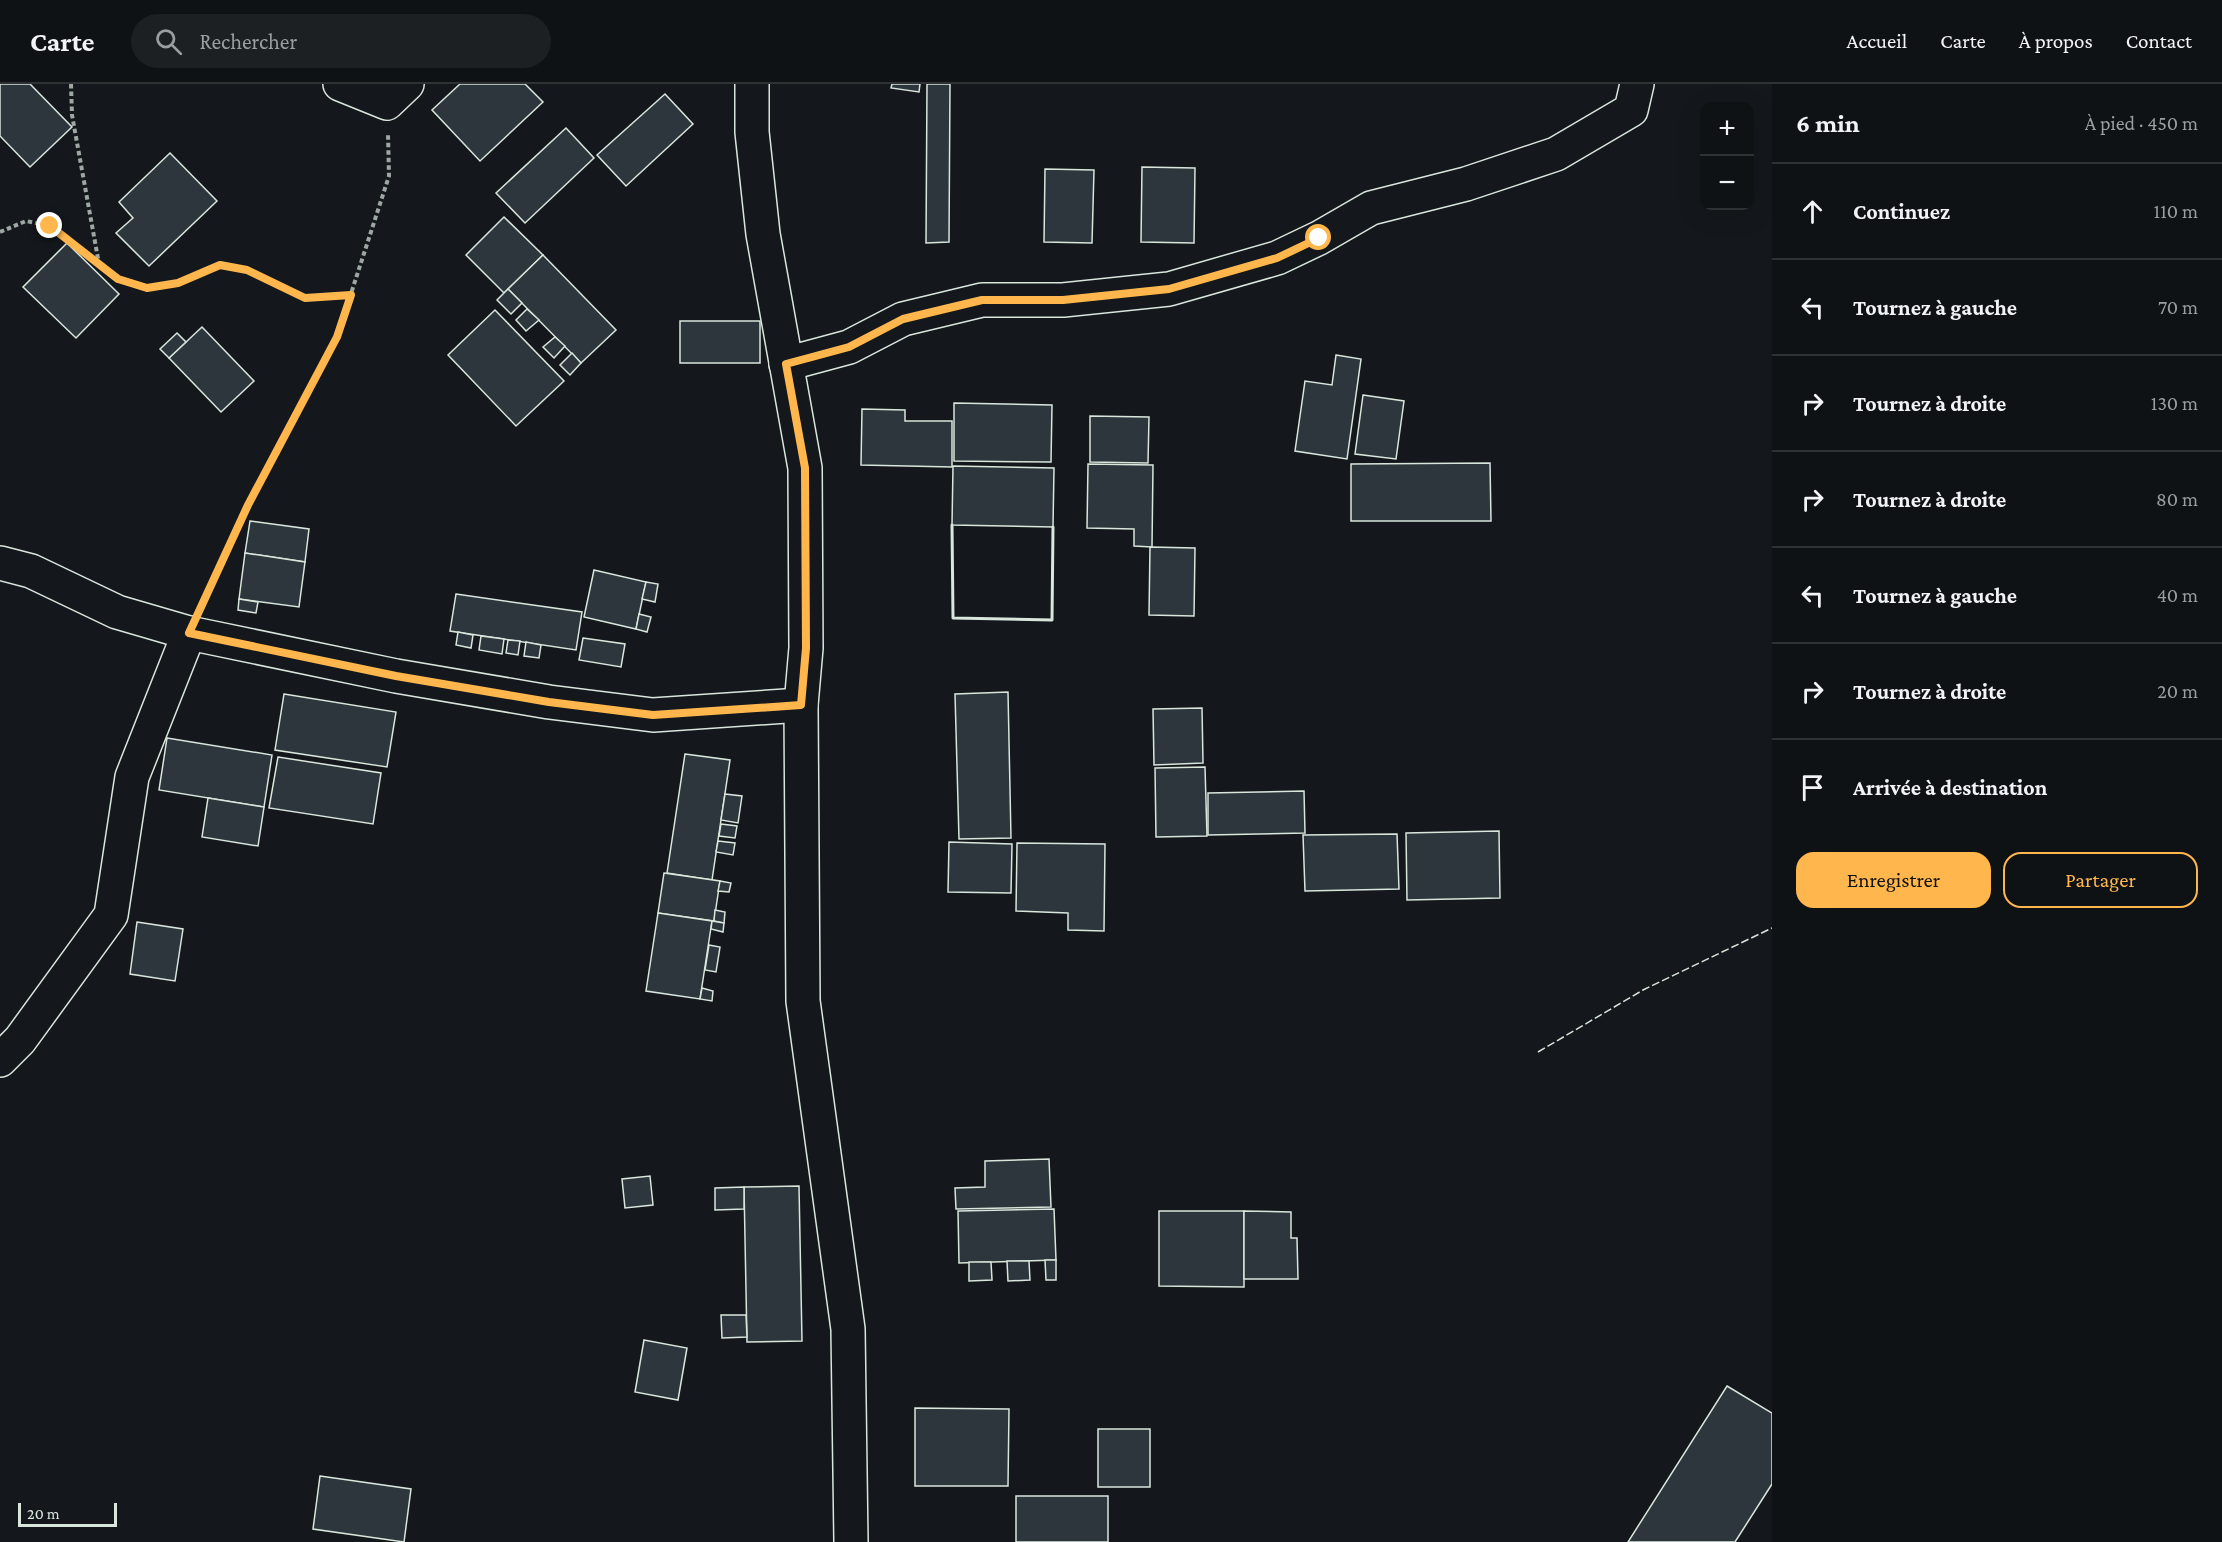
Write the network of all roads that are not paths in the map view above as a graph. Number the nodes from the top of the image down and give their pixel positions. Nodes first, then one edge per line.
1 (340, 84) edge
2 (752, 84) edge
3 (1637, 84) edge
4 (397, 94) edge
5 (786, 364) junction
6 (0, 563) edge
7 (189, 633) junction
8 (801, 705) junction
9 (0, 1060) edge
10 (851, 1542) edge

1 - 4 street
2 - 5 street
3 - 5 street
5 - 8 street
6 - 7 street
7 - 8 street
7 - 9 street
8 - 10 street

